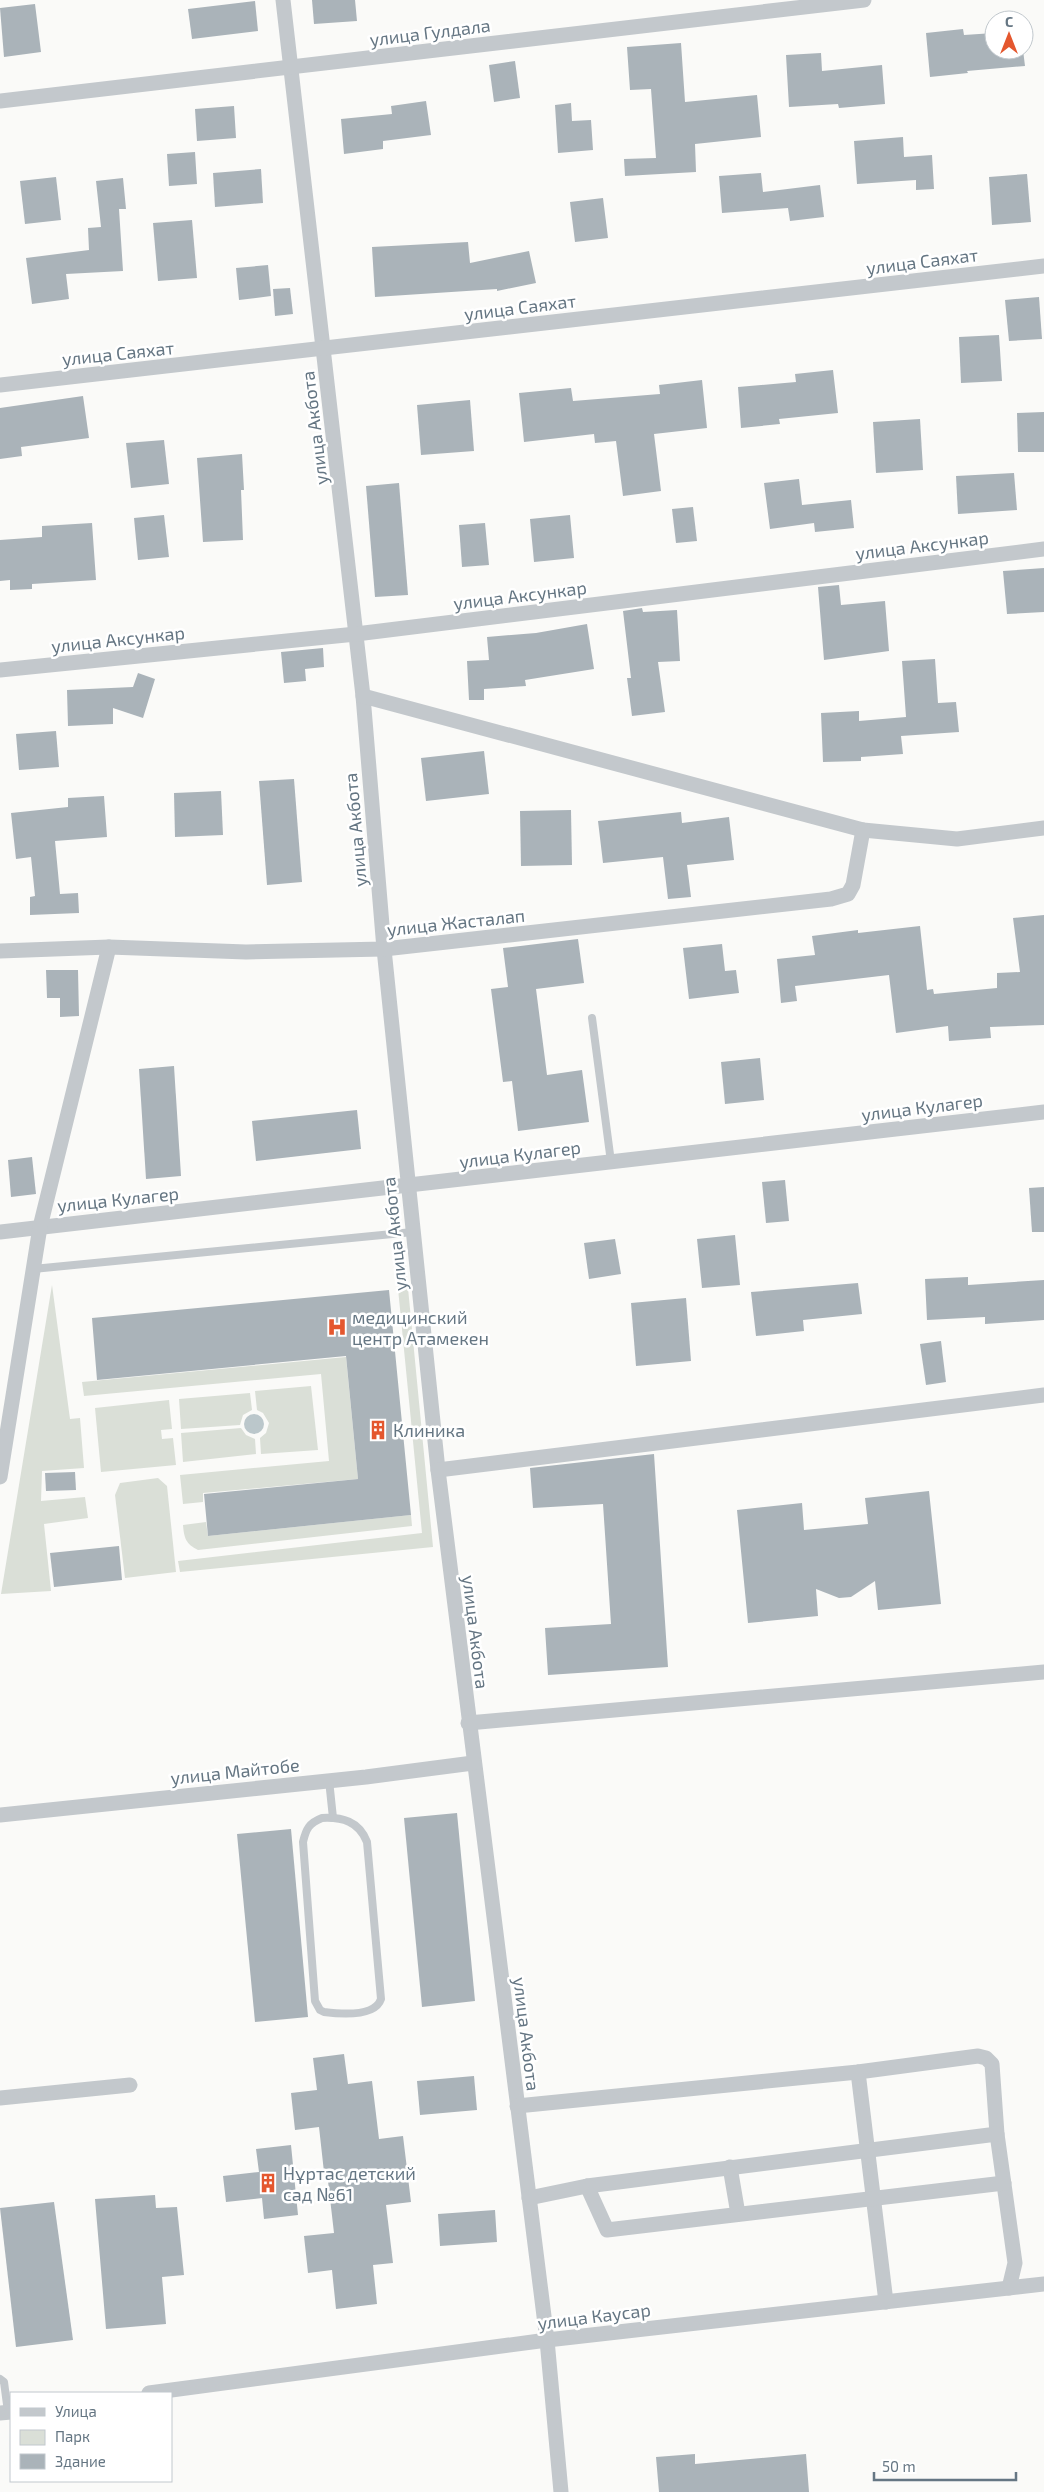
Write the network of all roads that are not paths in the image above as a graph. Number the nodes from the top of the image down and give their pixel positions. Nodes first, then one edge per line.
1 (283, 0) edge
2 (864, 0) edge
3 (291, 68) junction
4 (0, 101) edge
5 (1044, 266) edge
6 (323, 348) junction
7 (0, 385) edge
8 (1044, 549) edge
9 (356, 634) junction
10 (0, 670) edge
11 (363, 696) junction
12 (1044, 828) edge
13 (863, 830) junction
14 (109, 946) junction
15 (384, 949) junction
16 (0, 951) edge
17 (592, 1018) dead end
18 (1044, 1112) edge
19 (611, 1162) junction
20 (407, 1186) junction
21 (40, 1227) junction
22 (0, 1232) edge
23 (413, 1232) junction
24 (33, 1269) junction
25 (1044, 1395) edge
26 (438, 1470) junction
27 (0, 1477) edge
28 (1044, 1672) edge
29 (468, 1723) junction
30 (473, 1762) junction
31 (329, 1780) junction
32 (0, 1815) edge
33 (333, 1818) junction
34 (858, 2072) junction
35 (130, 2085) dead end
36 (0, 2098) edge
37 (517, 2106) junction
38 (997, 2134) junction
39 (868, 2150) junction
40 (730, 2167) junction
41 (1004, 2183) junction
42 (587, 2186) junction
43 (873, 2197) junction
44 (529, 2198) junction
45 (738, 2214) junction
46 (1044, 2284) edge
47 (1009, 2288) junction
48 (886, 2302) junction
49 (547, 2340) junction
50 (0, 2379) edge
51 (157, 2392) edge
52 (7, 2412) edge
53 (561, 2492) edge

1 - 3 street, улица Акбота
2 - 3 street, улица Гулдала
3 - 4 street, улица Гулдала
3 - 6 street, улица Акбота
5 - 6 street, улица Саяхат
6 - 7 street, улица Саяхат
6 - 9 street, улица Акбота
8 - 9 street, улица Аксункар
9 - 10 street, улица Аксункар
9 - 11 street, улица Акбота
11 - 13 street
11 - 15 street, улица Акбота
12 - 13 street
13 - 15 street, улица Жасталап
14 - 15 street, улица Жасталап
14 - 16 street, улица Жасталап
14 - 21 street
15 - 20 street, улица Акбота
17 - 19 lane
18 - 19 street, улица Кулагер
19 - 20 street, улица Кулагер
20 - 21 street, улица Кулагер
20 - 23 street, улица Акбота
21 - 22 street, улица Кулагер
21 - 24 street
23 - 24 lane
23 - 26 street, улица Акбота
24 - 27 street
25 - 26 street
26 - 29 street, улица Акбота
28 - 29 street
29 - 30 street, улица Акбота
30 - 31 street, улица Майтобе
30 - 37 street, улица Акбота
31 - 32 street, улица Майтобе
31 - 33 lane
33 - 33 lane
34 - 37 street
34 - 38 street
34 - 39 street
35 - 36 street
37 - 44 street, улица Акбота
38 - 39 street
38 - 41 street
39 - 40 street
39 - 43 street
40 - 42 street
40 - 45 street
41 - 43 street
41 - 47 street
42 - 44 street
42 - 45 street
43 - 45 street
43 - 48 street
44 - 49 street, улица Акбота
46 - 47 street, улица Каусар
47 - 48 street, улица Каусар
48 - 49 street, улица Каусар
49 - 51 street, улица Каусар
49 - 53 street, улица Акбота
50 - 52 lane

